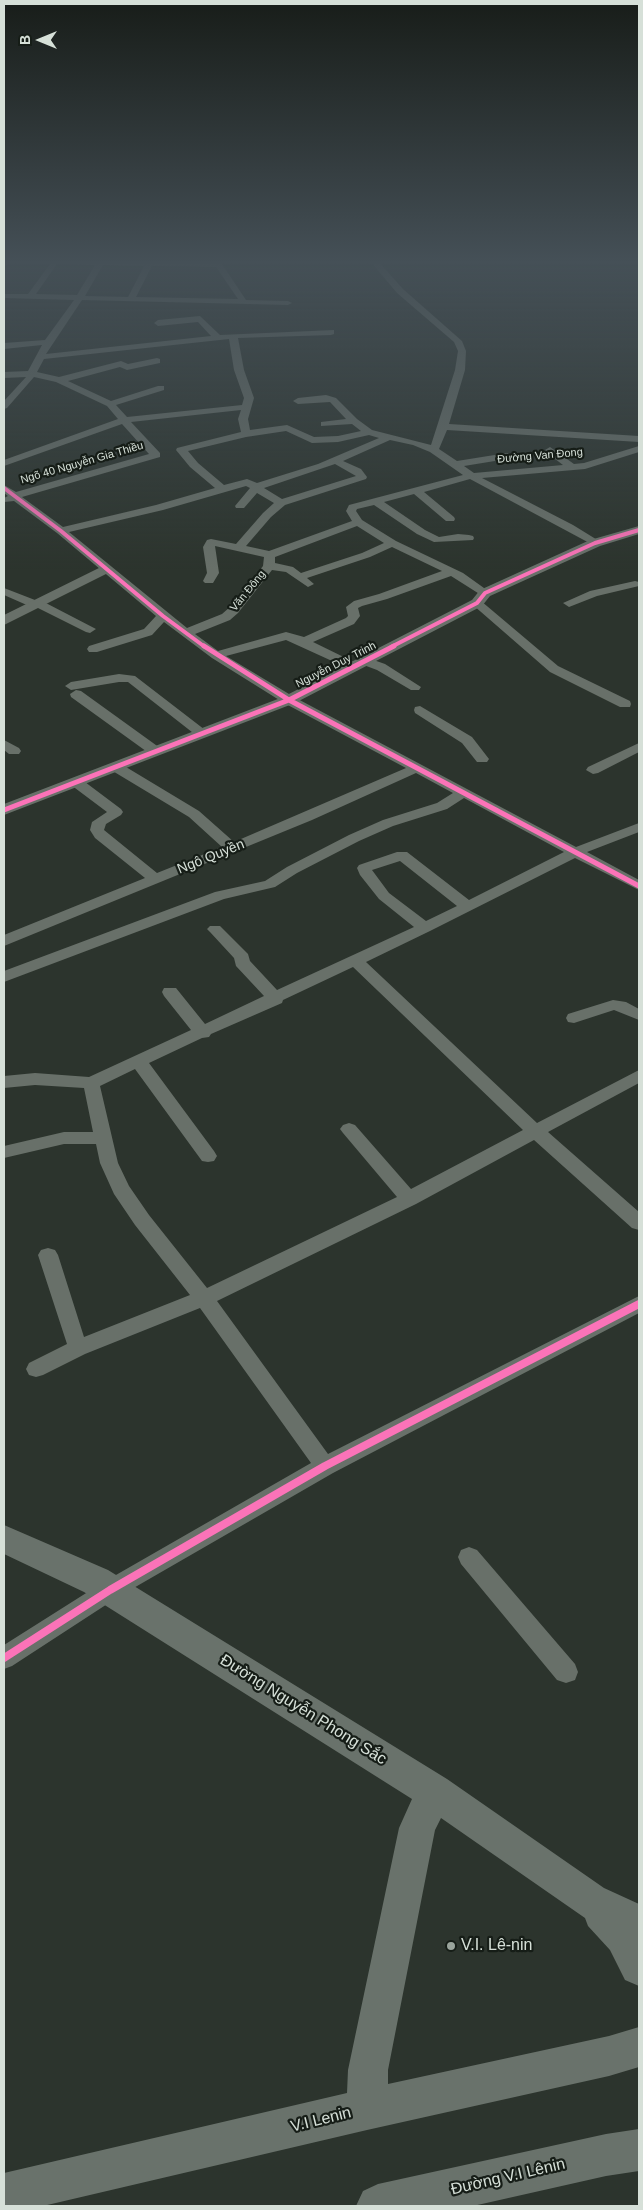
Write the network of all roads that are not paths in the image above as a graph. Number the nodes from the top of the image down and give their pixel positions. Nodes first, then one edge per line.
1 (37, 364) edge
2 (121, 364) edge
3 (122, 364) edge
4 (141, 364) edge
5 (238, 364) edge
6 (461, 364) edge
7 (32, 374) junction
8 (4, 375) edge
9 (59, 380) junction
10 (4, 388) edge
11 (161, 388) dead end
12 (16, 392) junction
13 (298, 401) dead end
14 (110, 404) junction
15 (4, 406) edge
16 (246, 407) junction
17 (123, 420) junction
18 (354, 421) junction
19 (324, 424) dead end
20 (444, 427) junction
21 (369, 432) junction
22 (246, 434) junction
23 (389, 437) junction
24 (639, 439) edge
25 (639, 449) edge
26 (434, 450) junction
27 (550, 450) dead end
28 (507, 456) dead end
29 (334, 460) junction
30 (4, 464) edge
31 (456, 464) junction
32 (572, 467) junction
33 (471, 476) junction
34 (256, 487) junction
35 (4, 488) edge
36 (222, 489) junction
37 (416, 490) junction
38 (9, 499) edge
39 (376, 501) junction
40 (282, 502) junction
41 (240, 506) dead end
42 (450, 519) dead end
43 (358, 522) junction
44 (639, 530) edge
45 (61, 531) junction
46 (469, 538) dead end
47 (392, 543) junction
48 (595, 544) junction
49 (240, 547) junction
50 (269, 560) junction
51 (105, 569) junction
52 (450, 572) junction
53 (299, 577) junction
54 (209, 581) dead end
55 (635, 584) dead end
56 (309, 585) dead end
57 (4, 591) edge
58 (481, 598) junction
59 (569, 603) dead end
60 (36, 604) junction
61 (163, 616) junction
62 (4, 621) edge
63 (90, 629) dead end
64 (186, 633) junction
65 (303, 642) junction
66 (93, 649) dead end
67 (216, 655) junction
68 (360, 664) junction
69 (415, 687) dead end
70 (289, 700) junction
71 (625, 704) dead end
72 (420, 710) dead end
73 (202, 733) junction
74 (639, 747) edge
75 (154, 751) junction
76 (482, 759) dead end
77 (116, 766) junction
78 (416, 768) junction
79 (593, 770) dead end
80 (76, 782) junction
81 (464, 793) junction
82 (4, 810) edge
83 (639, 828) edge
84 (232, 848) junction
85 (575, 852) junction
86 (156, 879) junction
87 (639, 886) edge
88 (468, 906) junction
89 (425, 928) junction
90 (215, 929) dead end
91 (4, 941) edge
92 (356, 961) junction
93 (4, 977) edge
94 (170, 992) dead end
95 (276, 999) junction
96 (639, 1015) edge
97 (574, 1018) dead end
98 (203, 1032) junction
99 (139, 1062) junction
100 (639, 1076) edge
101 (4, 1082) edge
102 (91, 1083) junction
103 (349, 1129) dead end
104 (535, 1131) junction
105 (104, 1138) junction
106 (4, 1152) edge
107 (208, 1156) dead end
108 (409, 1199) junction
109 (639, 1223) edge
110 (48, 1255) dead end
111 (204, 1298) junction
112 (639, 1304) edge
113 (78, 1348) junction
114 (36, 1369) dead end
115 (325, 1466) junction
116 (4, 1539) edge
117 (469, 1557) dead end
118 (110, 1590) junction
119 (4, 1658) edge
120 (566, 1672) dead end
121 (434, 1792) junction
122 (591, 1901) junction
123 (639, 1924) edge
124 (639, 1966) edge
125 (639, 2047) edge
126 (367, 2108) junction
127 (639, 2150) edge
128 (4, 2194) edge
129 (378, 2206) edge

1 - 7 street
2 - 9 street
3 - 4 street
5 - 16 street
6 - 20 street
7 - 8 street
7 - 9 street
7 - 12 street
9 - 14 street
10 - 12 street
11 - 14 street
12 - 15 street
13 - 18 street
14 - 17 street
16 - 17 street
16 - 22 street
17 - 30 street
17 - 38 street, Ngõ 40 Nguyễn Gia Thiều
18 - 19 street
18 - 21 street
20 - 24 street
20 - 26 street
21 - 22 street
21 - 23 street
22 - 36 street
23 - 26 street
23 - 29 street
25 - 32 street, Đường Van Đong
26 - 31 street
27 - 32 street
28 - 31 street
29 - 34 street
29 - 40 street
31 - 33 street
32 - 33 street, Đường Van Đong
33 - 37 street, Đường Van Đong
33 - 48 street
34 - 36 street
34 - 40 street
34 - 41 street
35 - 38 street
36 - 45 street
37 - 39 street, Đường Van Đong
37 - 42 street
38 - 45 street
39 - 43 street, Đường Van Đong
39 - 46 street
40 - 49 street
43 - 47 street
43 - 50 street, Văn Đông
44 - 48 street, Nguyễn Duy Trinh
45 - 51 street
47 - 52 street
47 - 53 street
48 - 58 street, Nguyễn Duy Trinh
49 - 50 street
49 - 54 street
50 - 53 street
50 - 64 street, Văn Đông
51 - 60 street
51 - 61 street
52 - 58 street
52 - 65 street
53 - 56 street
55 - 59 street
57 - 60 street
58 - 68 street, Nguyễn Duy Trinh
58 - 71 street
60 - 62 street
60 - 63 street
61 - 64 street
61 - 66 street
64 - 67 street
65 - 67 street
65 - 68 street
67 - 70 street
68 - 69 street
68 - 70 street, Nguyễn Duy Trinh
70 - 73 street, Nguyễn Duy Trinh
70 - 78 street
72 - 76 street
73 - 75 street, Nguyễn Duy Trinh
73 - 75 street
74 - 79 street
75 - 77 street, Nguyễn Duy Trinh
77 - 80 street, Nguyễn Duy Trinh
77 - 84 street
78 - 81 street
78 - 84 street, Ngô Quyền
80 - 82 street, Nguyễn Duy Trinh
80 - 86 street
81 - 85 street
81 - 93 street
83 - 85 street
84 - 86 street, Ngô Quyền
85 - 87 street
85 - 88 street
86 - 91 street, Ngô Quyền
88 - 89 street
88 - 89 street
89 - 92 street
90 - 95 street
92 - 95 street
92 - 104 street
94 - 98 street
95 - 98 street
96 - 97 street
98 - 99 street
99 - 102 street
99 - 107 street
100 - 104 street
101 - 102 street
102 - 105 street
103 - 108 street
104 - 108 street
104 - 109 street
105 - 106 street
105 - 111 street
108 - 111 street
110 - 113 street
111 - 113 street
111 - 115 street
112 - 115 street
113 - 114 street
115 - 118 street
116 - 118 main road, Đường Nguyễn Phong Sắc
117 - 120 street
118 - 119 street
118 - 121 main road, Đường Nguyễn Phong Sắc
121 - 122 main road, Đường Nguyễn Phong Sắc
121 - 126 main road
122 - 123 main road, Đường Nguyễn Phong Sắc
122 - 124 main road, Đường Nguyễn Phong Sắc
125 - 126 main road, V.I Lenin
126 - 128 main road, V.I Lenin
127 - 129 main road, Đường V.I Lênin

